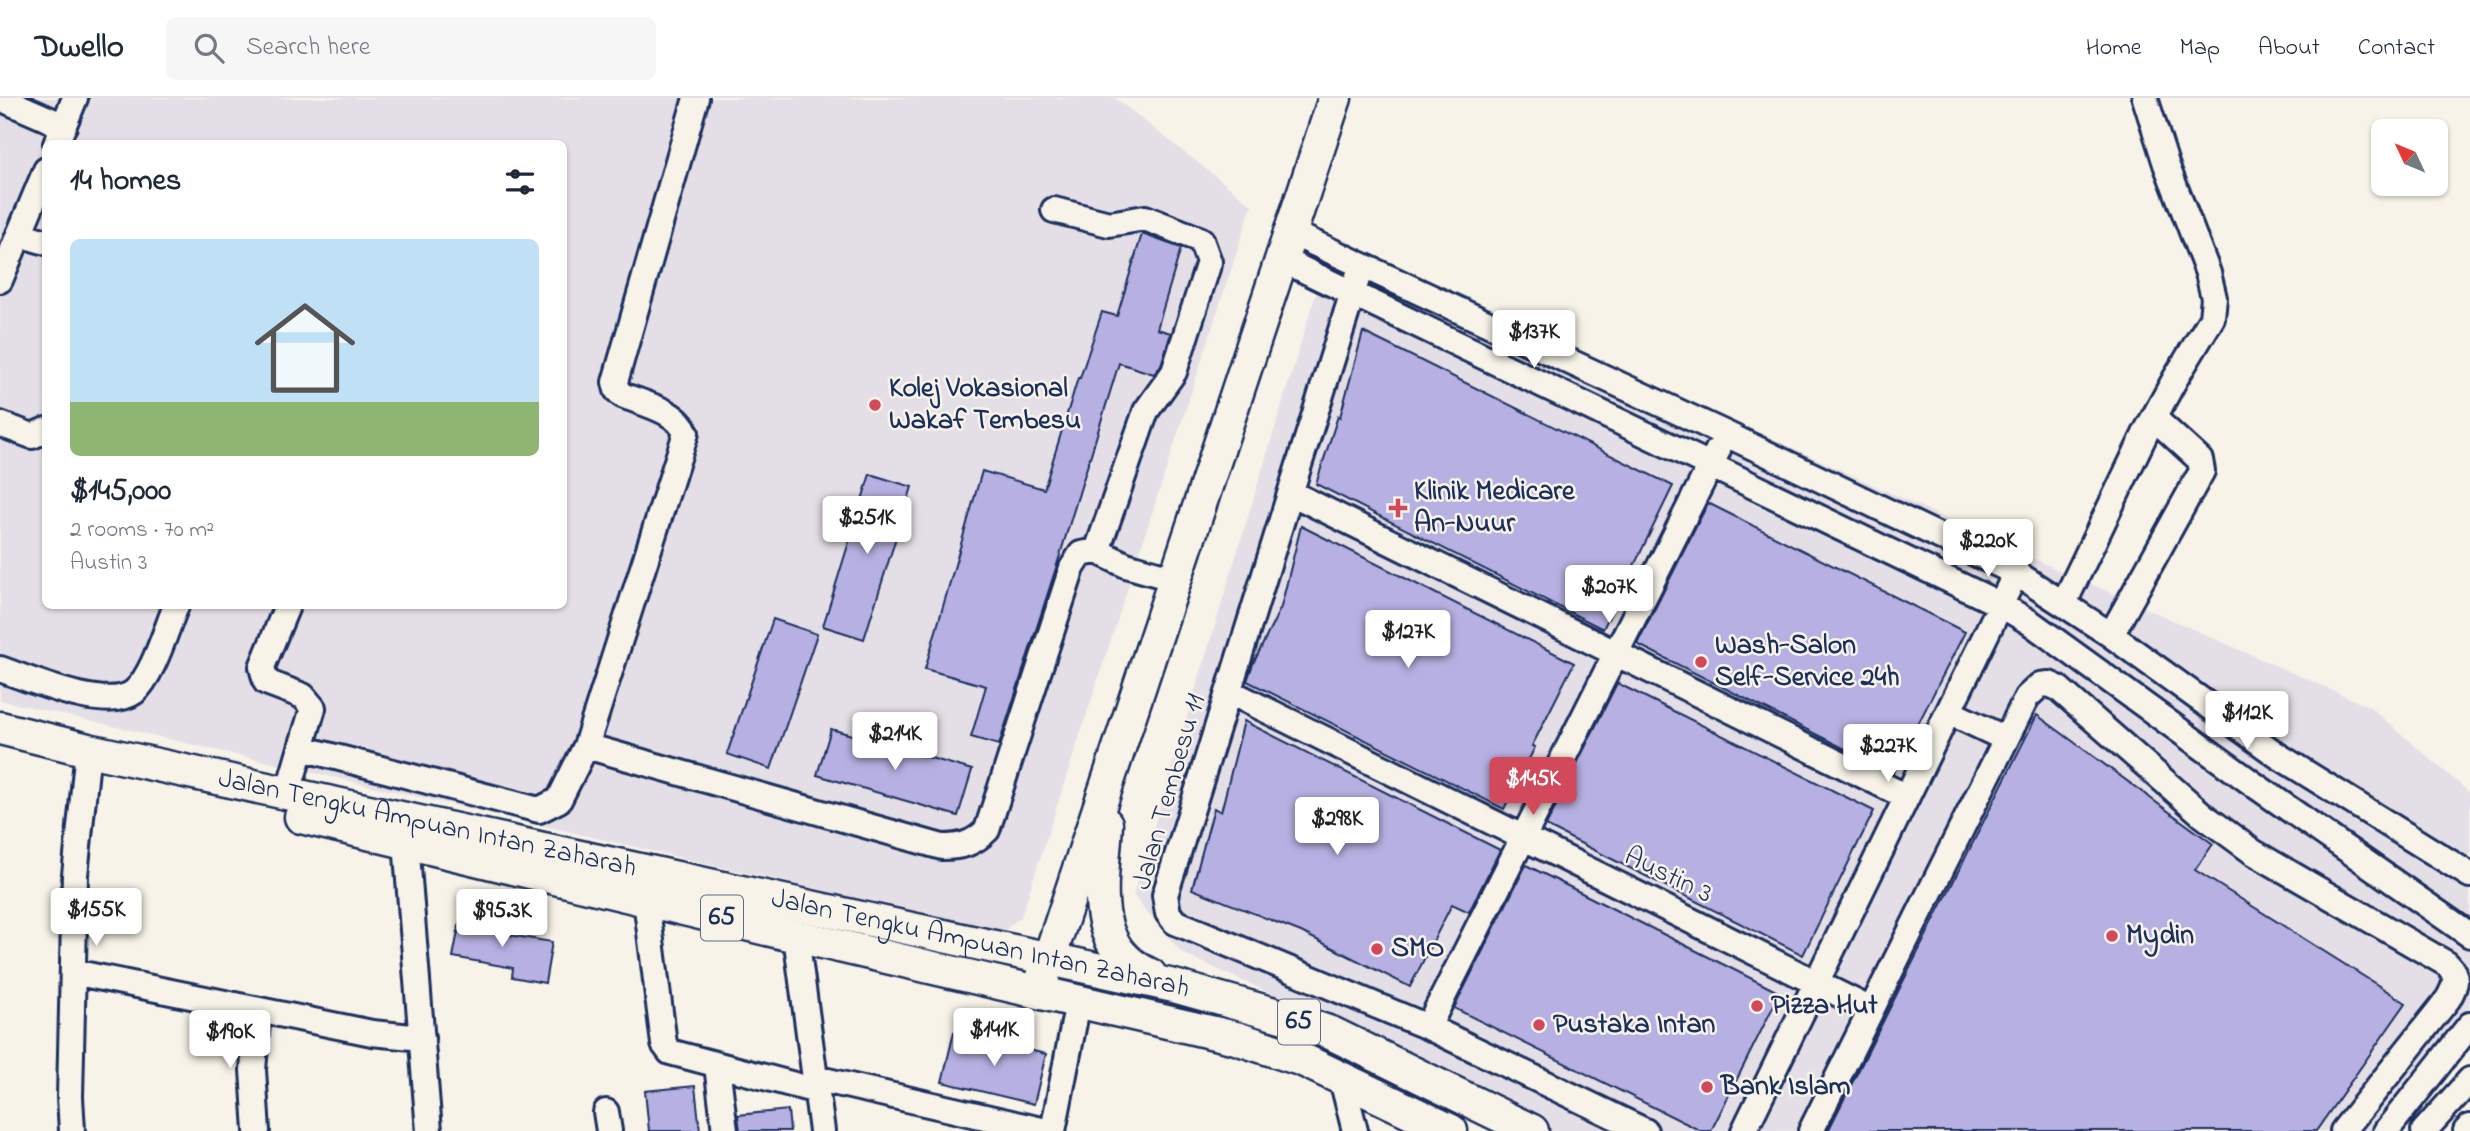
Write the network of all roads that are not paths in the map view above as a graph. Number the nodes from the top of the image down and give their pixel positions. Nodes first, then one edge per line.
1 (0, 98) edge
2 (75, 98) edge
3 (696, 98) edge
4 (1335, 98) edge
5 (2145, 98) edge
6 (60, 135) edge
7 (42, 179) edge
8 (1054, 210) dead end
9 (19, 234) junction
10 (42, 241) edge
11 (1285, 246) junction
12 (1362, 265) junction
13 (0, 280) edge
14 (1352, 294) junction
15 (2154, 418) junction
16 (0, 424) edge
17 (42, 432) edge
18 (1726, 434) junction
19 (1711, 464) junction
20 (1291, 493) junction
21 (1097, 551) junction
22 (2017, 573) junction
23 (1175, 579) junction
24 (2064, 603) junction
25 (2001, 606) junction
26 (175, 609) edge
27 (286, 609) edge
28 (2111, 635) junction
29 (1616, 654) junction
30 (0, 669) edge
31 (1230, 692) junction
32 (1949, 712) junction
33 (0, 728) edge
34 (2006, 739) junction
35 (0, 745) edge
36 (586, 746) junction
37 (302, 748) junction
38 (87, 757) junction
39 (1110, 778) junction
40 (288, 792) junction
41 (1907, 797) junction
42 (408, 830) junction
43 (1523, 838) junction
44 (2470, 875) edge
45 (1070, 896) junction
46 (646, 900) junction
47 (2470, 935) edge
48 (796, 936) junction
49 (979, 943) junction
50 (1049, 959) junction
51 (73, 972) junction
52 (1816, 983) junction
53 (1174, 986) junction
54 (1038, 994) junction
55 (2448, 999) junction
56 (1078, 1002) junction
57 (258, 1010) junction
58 (1871, 1010) junction
59 (2470, 1016) edge
60 (2470, 1026) edge
61 (1428, 1027) junction
62 (422, 1038) junction
63 (718, 1065) junction
64 (1342, 1079) junction
65 (2470, 1080) edge
66 (816, 1084) junction
67 (2470, 1126) edge
68 (72, 1131) edge
69 (257, 1131) edge
70 (429, 1131) edge
71 (725, 1131) edge
72 (822, 1131) edge
73 (1046, 1131) edge
74 (1052, 1131) edge
75 (1355, 1131) edge
76 (1451, 1131) edge
77 (1532, 1131) edge
78 (1645, 1131) edge
79 (1744, 1131) edge
80 (1811, 1131) edge
81 (2343, 1131) edge
82 (2386, 1131) edge
83 (2424, 1131) edge
84 (2466, 1131) edge

1 - 6 street
2 - 6 street
3 - 36 street
4 - 11 main road
5 - 15 street
7 - 9 street
8 - 21 street
9 - 10 street
9 - 13 street
11 - 12 street
11 - 14 street
11 - 23 main road
12 - 14 street, Jalan Tembesu 11
12 - 18 street
14 - 19 street
14 - 20 street, Jalan Tembesu 11
15 - 24 street
15 - 28 street
16 - 17 street
18 - 19 street
18 - 22 street
19 - 25 street
19 - 29 street
20 - 29 street
20 - 31 street, Jalan Tembesu 11
21 - 23 street
21 - 36 street
22 - 24 street
22 - 25 street
23 - 39 main road
24 - 28 street
25 - 32 street
25 - 47 street
26 - 30 street
27 - 37 street
28 - 44 street
29 - 41 street
29 - 43 street
31 - 43 street, Austin 3
31 - 61 street, Jalan Tembesu 11
32 - 34 street
32 - 41 street
33 - 38 main road, Jalan Tengku Ampuan Intan Zaharah / 65
34 - 55 street
34 - 58 street
35 - 38 main road, Jalan Tengku Ampuan Intan Zaharah / 65
36 - 37 street
37 - 40 street
38 - 40 main road, Jalan Tengku Ampuan Intan Zaharah / 65
38 - 42 main road, Jalan Tengku Ampuan Intan Zaharah / 65
38 - 51 street
39 - 45 main road
39 - 53 main road
40 - 42 main road, Jalan Tengku Ampuan Intan Zaharah / 65
41 - 52 street
42 - 46 main road, Jalan Tengku Ampuan Intan Zaharah / 65
42 - 49 main road, Jalan Tengku Ampuan Intan Zaharah / 65
42 - 62 street
43 - 52 street, Austin 3
43 - 61 street
45 - 49 main road
45 - 50 main road
46 - 48 main road, Jalan Tengku Ampuan Intan Zaharah / 65
46 - 63 street
48 - 54 main road, Jalan Tengku Ampuan Intan Zaharah / 65
48 - 66 street
49 - 50 main road, Jalan Tengku Ampuan Intan Zaharah / 65
50 - 53 main road, Jalan Tengku Ampuan Intan Zaharah / 65
50 - 54 main road
51 - 57 street
51 - 68 street
52 - 58 street, Austin 3
52 - 79 street
53 - 77 main road, Jalan Tengku Ampuan Intan Zaharah / 65
54 - 56 main road, Jalan Tengku Ampuan Intan Zaharah / 65
55 - 59 street
55 - 81 street
56 - 64 main road, Jalan Tengku Ampuan Intan Zaharah / 65
56 - 74 street
57 - 62 street
57 - 69 street
58 - 80 street
60 - 82 street
61 - 78 street, Jalan Tembesu 11
62 - 70 street
63 - 66 street
63 - 71 street
64 - 75 street
64 - 76 main road, Jalan Tengku Ampuan Intan Zaharah / 65
65 - 83 street
66 - 72 street
66 - 73 street
67 - 84 street

